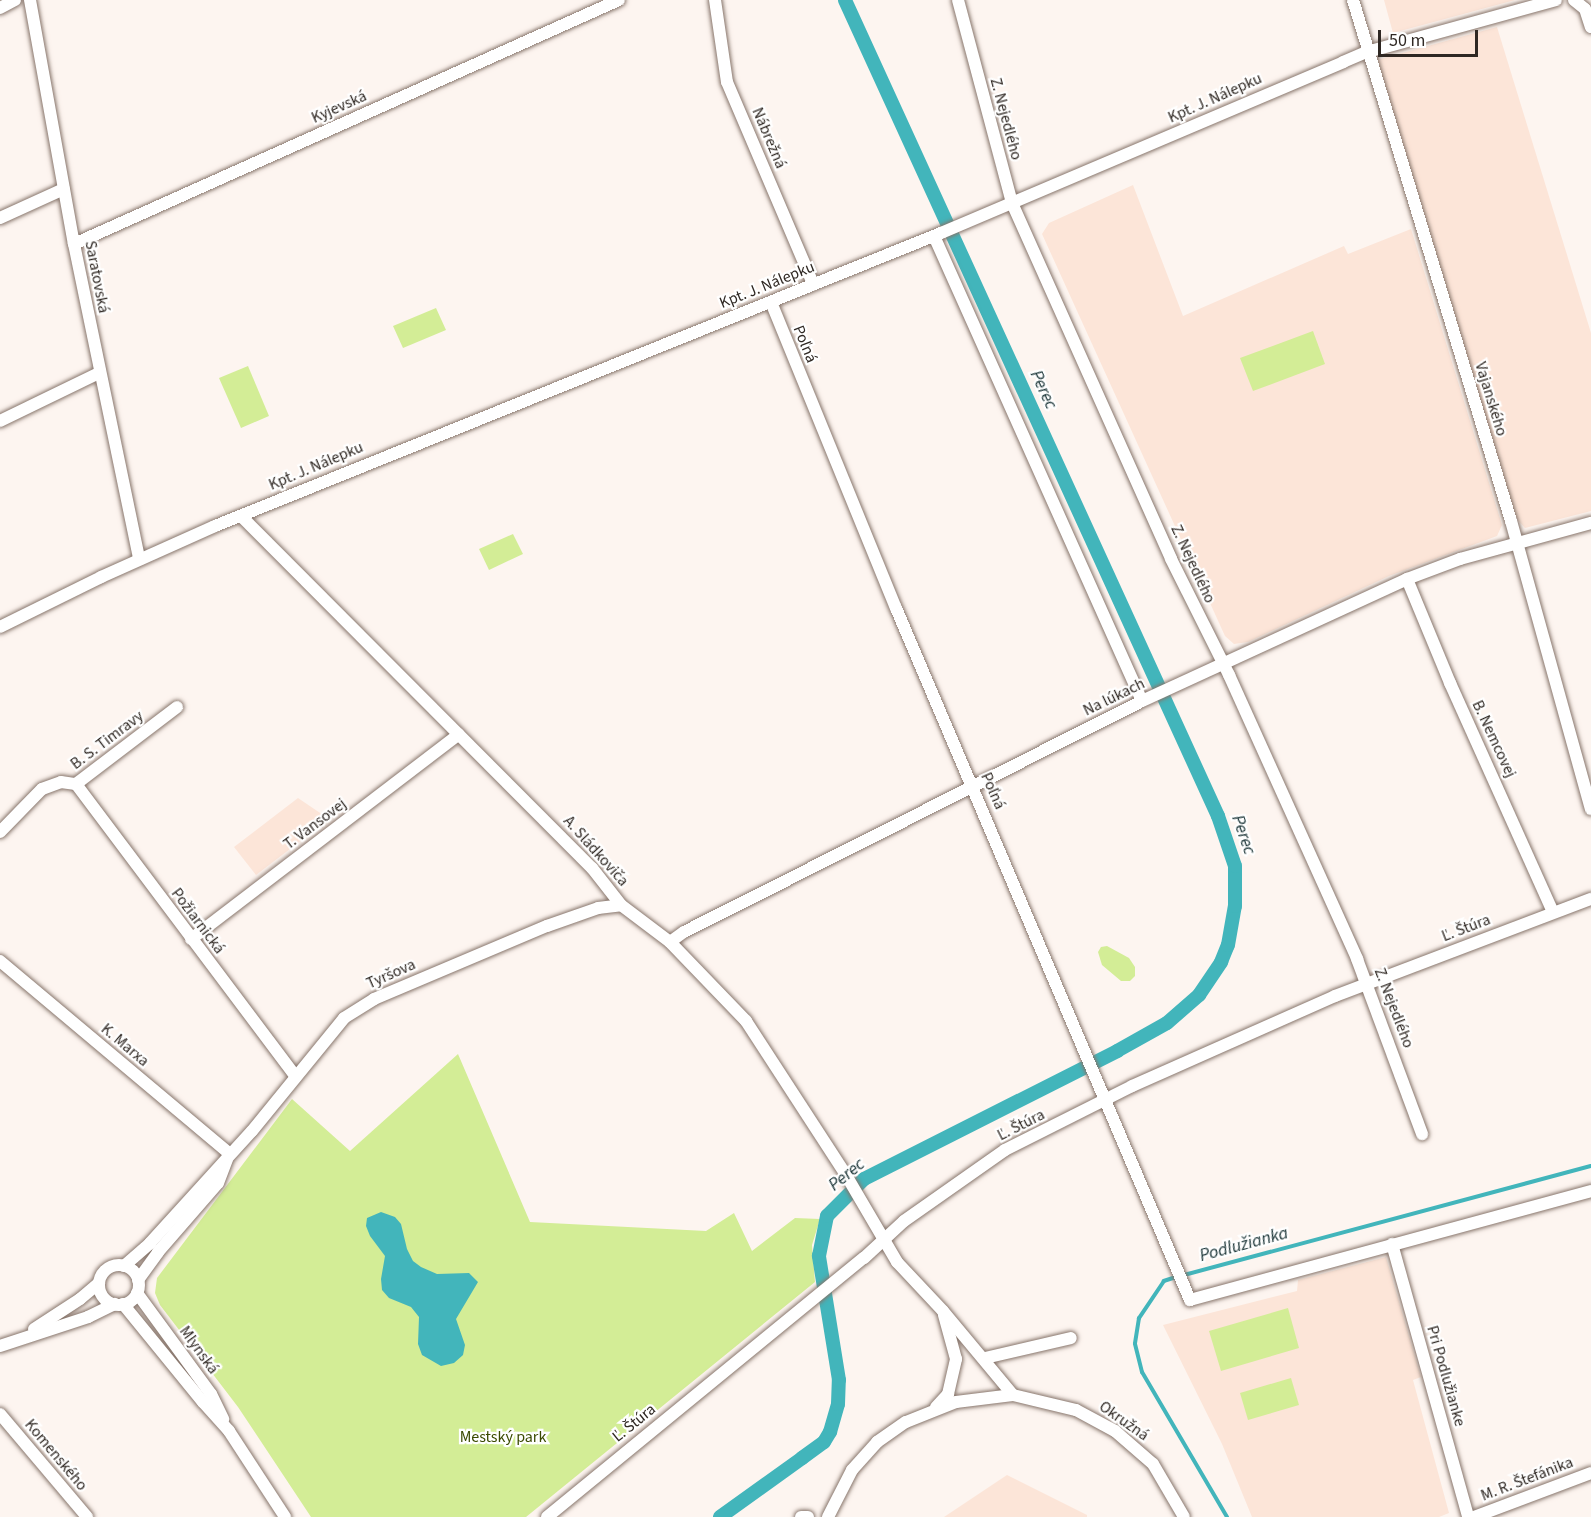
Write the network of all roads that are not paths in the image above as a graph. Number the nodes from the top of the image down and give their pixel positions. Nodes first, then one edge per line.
1 (15, 0) edge
2 (30, 0) edge
3 (619, 0) edge
4 (715, 0) edge
5 (958, 0) edge
6 (1353, 0) edge
7 (1556, 0) edge
8 (1576, 1) edge
9 (0, 8) edge
10 (1591, 27) edge
11 (1367, 52) junction
12 (64, 189) junction
13 (1012, 203) junction
14 (0, 218) edge
15 (937, 235) junction
16 (74, 244) junction
17 (813, 284) junction
18 (771, 302) junction
19 (99, 372) junction
20 (0, 421) edge
21 (241, 516) junction
22 (1591, 523) edge
23 (1516, 542) junction
24 (139, 559) junction
25 (1407, 579) junction
26 (0, 627) edge
27 (1223, 664) junction
28 (1146, 699) junction
29 (177, 707) dead end
30 (459, 734) junction
31 (76, 784) junction
32 (973, 786) junction
33 (1591, 809) edge
34 (0, 832) edge
35 (1591, 898) edge
36 (621, 905) junction
37 (1553, 912) junction
38 (190, 939) junction
39 (674, 946) junction
40 (0, 961) edge
41 (1366, 983) junction
42 (296, 1077) junction
43 (1106, 1100) junction
44 (1422, 1134) dead end
45 (230, 1154) junction
46 (1591, 1191) edge
47 (884, 1241) junction
48 (1392, 1244) junction
49 (124, 1266) junction
50 (99, 1283) junction
51 (137, 1287) junction
52 (119, 1304) junction
53 (943, 1311) junction
54 (20, 1338) junction
55 (1071, 1338) dead end
56 (0, 1347) edge
57 (985, 1358) junction
58 (1013, 1395) junction
59 (936, 1408) junction
60 (0, 1414) edge
61 (229, 1431) junction
62 (1591, 1473) edge
63 (87, 1517) edge
64 (285, 1517) edge
65 (547, 1517) edge
66 (801, 1517) edge
67 (808, 1517) edge
68 (828, 1517) edge
69 (1184, 1517) edge
70 (1468, 1517) edge
71 (1474, 1517) edge

1 - 9 street
2 - 12 street, Saratovská
3 - 16 street, Kyjevská
4 - 17 street, Nábrežná
5 - 13 street, Z. Nejedlého
6 - 11 street, Vajanského
7 - 11 street, Kpt. J. Nálepku
8 - 10 street
11 - 13 street, Kpt. J. Nálepku
11 - 23 street, Vajanského
12 - 14 street
12 - 16 street, Saratovská
13 - 15 street, Kpt. J. Nálepku
13 - 27 street, Z. Nejedlého
15 - 17 street, Kpt. J. Nálepku
15 - 28 street
16 - 19 street, Saratovská
17 - 18 street, Kpt. J. Nálepku
18 - 21 street, Kpt. J. Nálepku
18 - 32 street, Poľná
19 - 20 street
19 - 24 street, Saratovská
21 - 24 street, Kpt. J. Nálepku
21 - 30 street, A. Sládkoviča
22 - 23 street, Na lúkach
23 - 25 street, Na lúkach
23 - 33 street, Vajanského
24 - 26 street, Kpt. J. Nálepku
25 - 27 street, Na lúkach
25 - 37 street, B. Nemcovej
27 - 28 street, Na lúkach
27 - 41 street, Z. Nejedlého
28 - 32 street, Na lúkach
29 - 31 street, B. S. Timravy
30 - 36 street, A. Sládkoviča
30 - 38 street, T. Vansovej
31 - 34 street, B. S. Timravy
31 - 38 street, Požiarnická
32 - 39 street, Na lúkach
32 - 43 street, Poľná
35 - 37 street, Ľ. Štúra
36 - 39 street, A. Sládkoviča
36 - 42 street, Tyršova
37 - 41 street, Ľ. Štúra
38 - 42 street, Požiarnická
39 - 47 street, A. Sládkoviča
40 - 45 street, K. Marxa
41 - 43 street, Ľ. Štúra
41 - 44 street, Z. Nejedlého
42 - 45 street, Tyršova
43 - 47 street, Ľ. Štúra
43 - 48 street, Poľná
45 - 49 street, Tyršova
45 - 51 street, Tyršova
46 - 48 street
47 - 53 street
47 - 65 street, Ľ. Štúra
48 - 70 street, Pri Podlužianke
49 - 50 street
49 - 51 street
50 - 52 street
50 - 54 street
51 - 52 street
51 - 61 street, Mlynská
52 - 54 street
52 - 61 street, Mlynská
53 - 57 street
53 - 59 street
54 - 56 street
55 - 57 street
57 - 58 street
58 - 59 street, Okružná
58 - 69 street, Okružná
59 - 68 street, Okružná
60 - 63 street, Komenského
61 - 64 street, Mlynská
62 - 71 street, M. R. Štefánika
66 - 67 street

